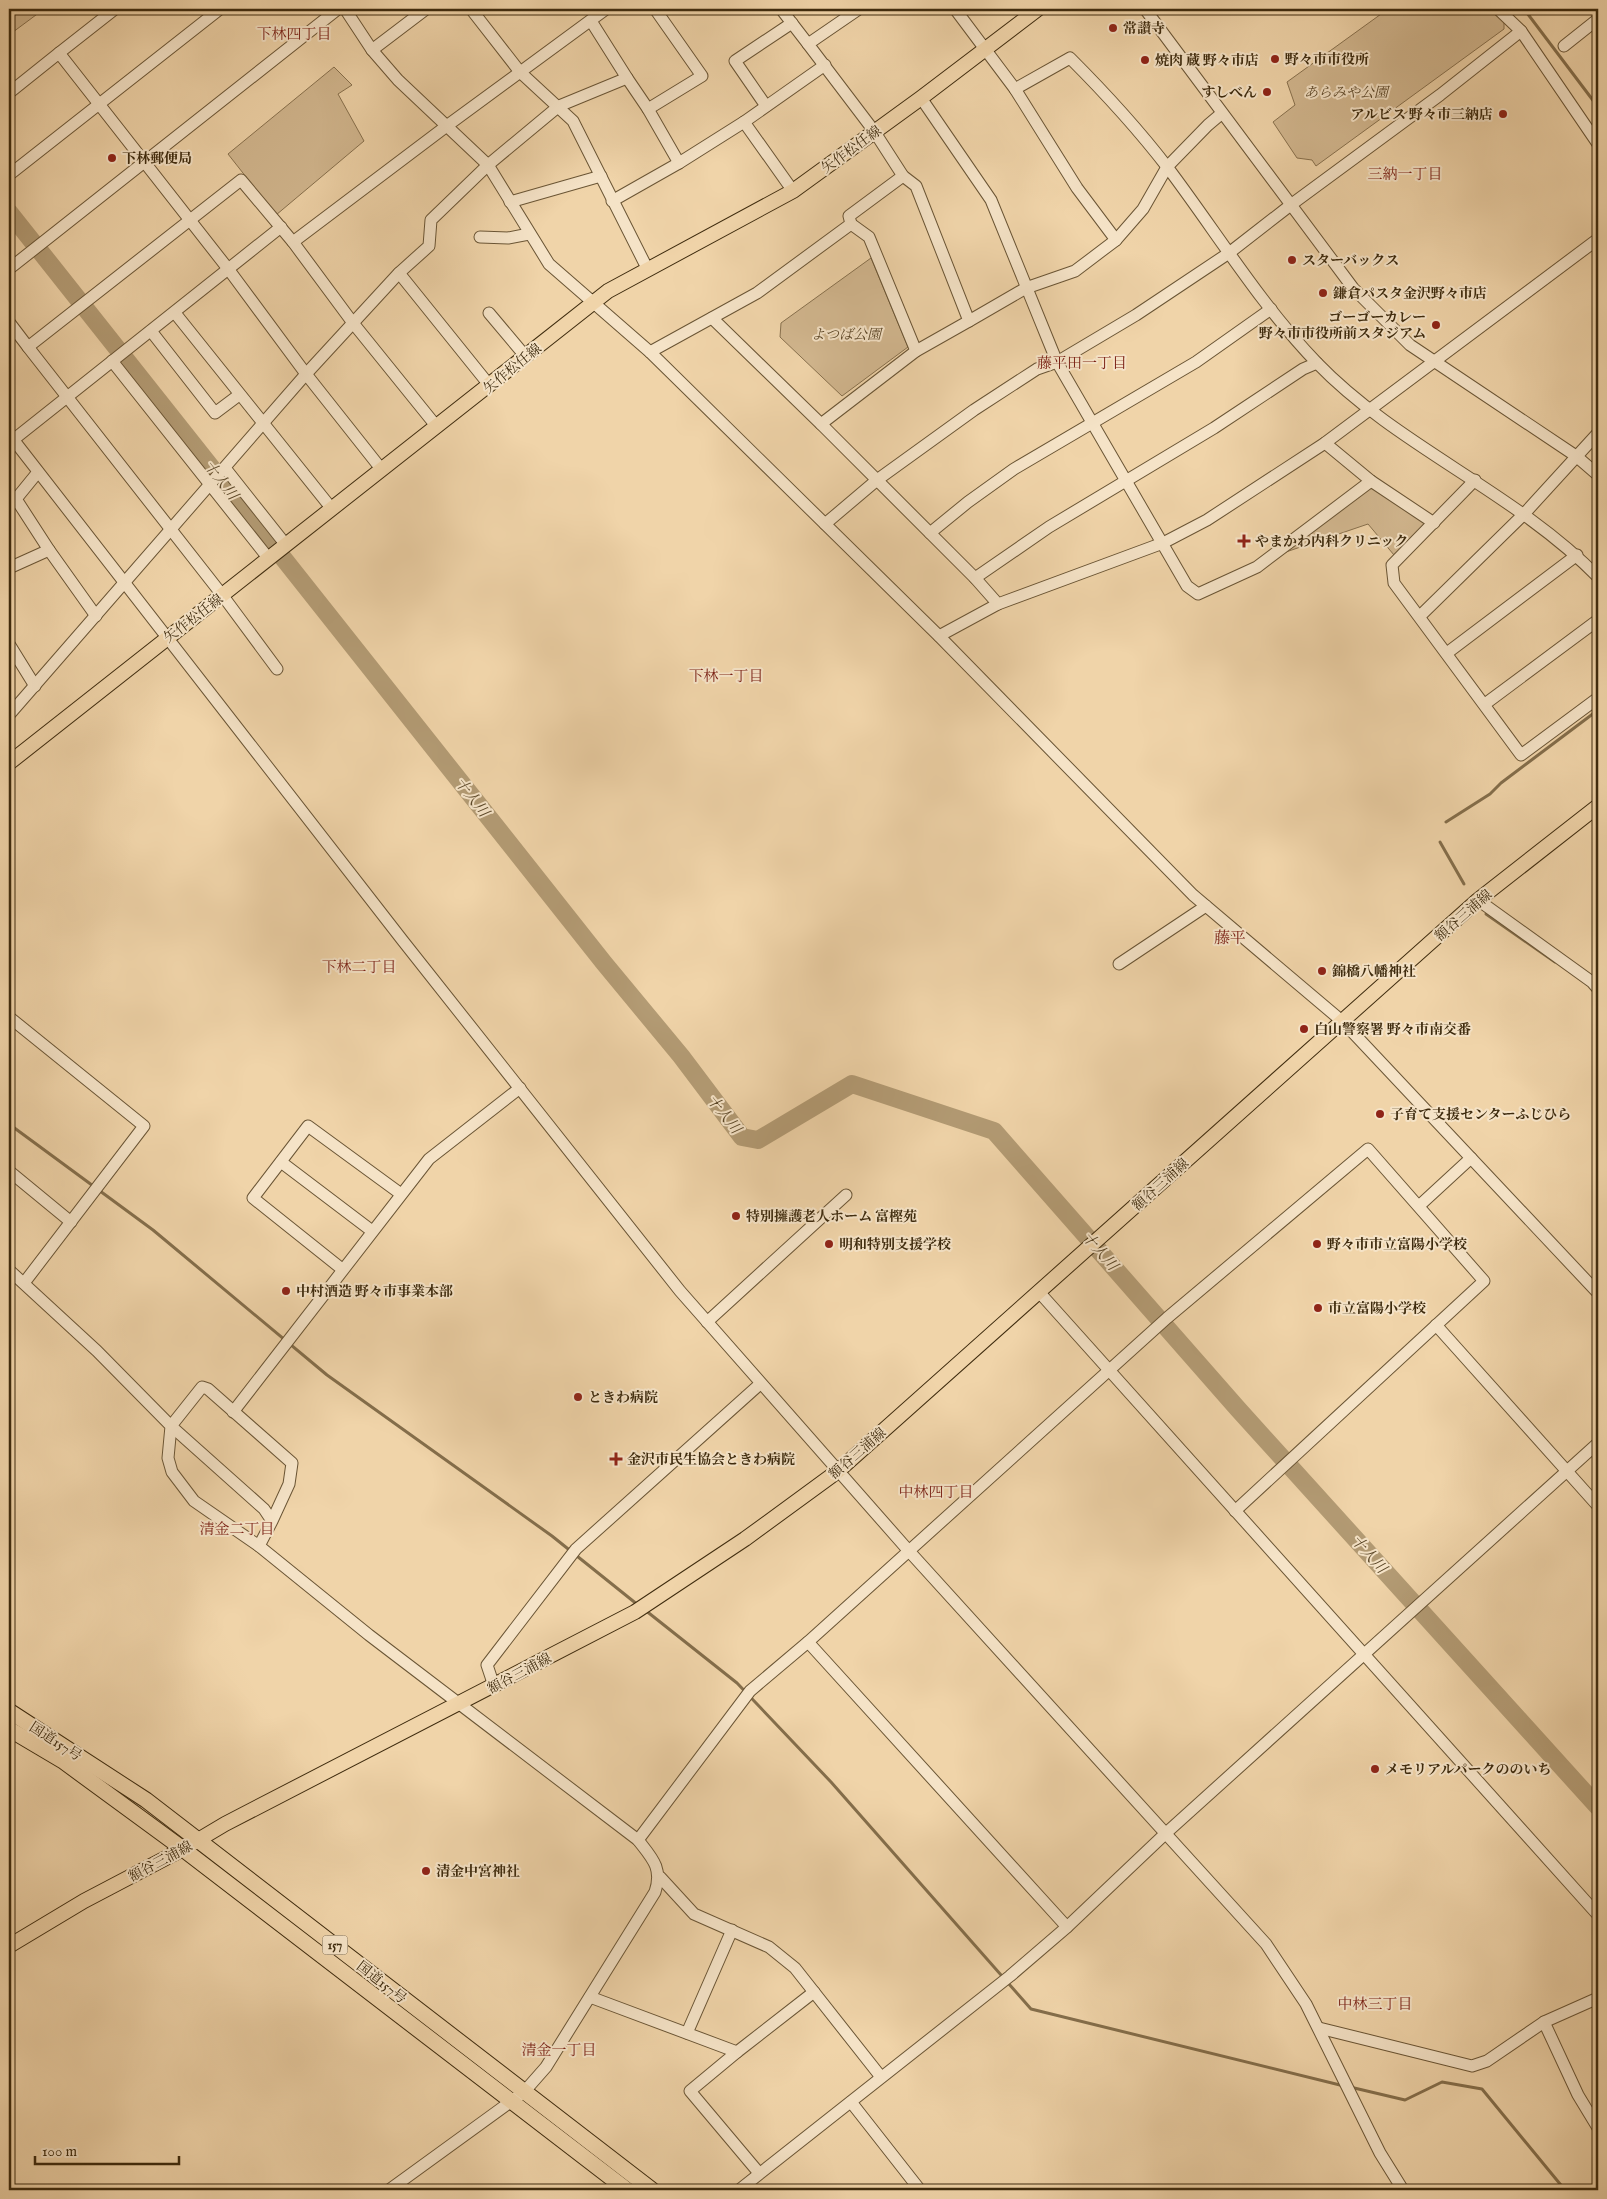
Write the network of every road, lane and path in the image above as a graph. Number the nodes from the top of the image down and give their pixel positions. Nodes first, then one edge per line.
1 (115, 9) edge
2 (220, 9) edge
3 (338, 9) edge
4 (345, 9) edge
5 (426, 9) edge
6 (471, 9) edge
7 (606, 9) edge
8 (655, 9) edge
9 (781, 9) edge
10 (859, 9) edge
11 (955, 9) edge
12 (1038, 9) edge
13 (1145, 9) edge
14 (1498, 9) edge
15 (1598, 19) edge
16 (591, 22) junction
17 (792, 23) junction
18 (1521, 31) junction
19 (808, 44) junction
20 (1564, 46) dead end
21 (985, 49) junction
22 (372, 50) junction
23 (59, 53) junction
24 (825, 65) junction
25 (520, 72) junction
26 (627, 78) junction
27 (1015, 89) junction
28 (9, 92) edge
29 (921, 98) junction
30 (98, 104) junction
31 (559, 106) junction
32 (766, 106) junction
33 (648, 109) junction
34 (1221, 114) junction
35 (744, 122) junction
36 (448, 124) junction
37 (874, 132) junction
38 (1598, 144) edge
39 (144, 162) junction
40 (679, 162) junction
41 (488, 165) junction
42 (1168, 167) junction
43 (9, 175) edge
44 (601, 176) junction
45 (903, 176) junction
46 (792, 191) junction
47 (612, 201) junction
48 (510, 202) junction
49 (1292, 204) junction
50 (190, 219) junction
51 (851, 224) junction
52 (281, 227) junction
53 (530, 234) junction
54 (480, 237) dead end
55 (1598, 239) edge
56 (1116, 240) junction
57 (292, 242) junction
58 (1229, 253) junction
59 (9, 269) edge
60 (229, 270) junction
61 (648, 270) junction
62 (399, 272) junction
63 (1026, 288) junction
64 (594, 302) junction
65 (1271, 309) junction
66 (489, 313) dead end
67 (175, 314) junction
68 (712, 318) junction
69 (969, 320) junction
70 (9, 322) edge
71 (353, 323) junction
72 (150, 331) junction
73 (28, 347) junction
74 (916, 351) junction
75 (650, 352) junction
76 (118, 356) junction
77 (526, 357) junction
78 (1057, 362) junction
79 (1434, 362) junction
80 (1317, 363) junction
81 (306, 374) junction
82 (490, 386) junction
83 (239, 395) junction
84 (67, 398) junction
85 (1369, 409) junction
86 (821, 424) junction
87 (1093, 424) junction
88 (263, 426) junction
89 (437, 427) junction
90 (1598, 433) edge
91 (11, 437) edge
92 (1325, 443) junction
93 (1576, 456) junction
94 (382, 470) junction
95 (38, 472) junction
96 (1598, 475) edge
97 (218, 476) junction
98 (877, 480) junction
99 (1475, 480) junction
100 (1126, 481) junction
101 (1371, 481) junction
102 (332, 509) junction
103 (1524, 514) junction
104 (1434, 523) junction
105 (825, 524) junction
106 (172, 530) junction
107 (930, 533) junction
108 (1162, 543) junction
109 (49, 550) junction
110 (277, 552) junction
111 (1577, 555) junction
112 (9, 568) edge
113 (1598, 577) edge
114 (975, 578) junction
115 (124, 584) junction
116 (223, 596) junction
117 (998, 604) junction
118 (96, 616) junction
119 (1420, 616) junction
120 (1598, 620) edge
121 (939, 636) junction
122 (167, 637) junction
123 (9, 644) edge
124 (1447, 653) junction
125 (277, 669) dead end
126 (35, 686) junction
127 (1598, 698) edge
128 (1485, 704) junction
129 (9, 715) edge
130 (9, 763) edge
131 (1598, 806) edge
132 (1478, 900) junction
133 (1206, 906) junction
134 (1119, 964) dead end
135 (1598, 989) edge
136 (9, 1017) edge
137 (1343, 1022) junction
138 (520, 1088) junction
139 (1471, 1158) junction
140 (281, 1162) junction
141 (9, 1171) edge
142 (401, 1194) junction
143 (846, 1195) dead end
144 (1420, 1206) junction
145 (71, 1222) junction
146 (372, 1231) junction
147 (342, 1269) junction
148 (9, 1270) edge
149 (24, 1283) junction
150 (1039, 1292) junction
151 (1598, 1293) edge
152 (707, 1322) junction
153 (1436, 1325) junction
154 (1108, 1371) junction
155 (760, 1384) junction
156 (233, 1412) junction
157 (171, 1426) junction
158 (1598, 1443) edge
159 (838, 1471) junction
160 (1567, 1471) junction
161 (1598, 1506) edge
162 (1234, 1511) junction
163 (272, 1521) junction
164 (259, 1546) junction
165 (908, 1550) junction
166 (808, 1642) junction
167 (1364, 1655) junction
168 (494, 1686) junction
169 (459, 1705) junction
170 (9, 1711) edge
171 (9, 1729) edge
172 (1165, 1834) junction
173 (199, 1840) junction
174 (638, 1840) junction
175 (183, 1849) junction
176 (660, 1877) junction
177 (1598, 1915) edge
178 (1067, 1927) junction
179 (732, 1930) junction
180 (9, 1946) edge
181 (814, 1992) junction
182 (590, 1997) junction
183 (1598, 1998) edge
184 (1544, 2022) junction
185 (1319, 2028) junction
186 (687, 2033) junction
187 (737, 2052) junction
188 (881, 2077) junction
189 (524, 2092) junction
190 (510, 2101) junction
191 (851, 2102) junction
192 (1598, 2128) edge
193 (759, 2173) junction
194 (389, 2190) edge
195 (627, 2190) edge
196 (652, 2190) edge
197 (739, 2190) edge
198 (920, 2190) edge
199 (1403, 2190) edge

1 - 23 street
2 - 30 street
3 - 39 street
4 - 22 street
5 - 22 street
6 - 25 street
7 - 16 street
8 - 33 street
9 - 17 street
10 - 19 street
11 - 21 street
12 - 21 main road, 矢作松任線
13 - 34 street
14 - 18 street
15 - 20 street
16 - 25 street
16 - 26 street
17 - 19 street
17 - 32 street
18 - 38 street
18 - 49 street
19 - 24 street
21 - 27 street
21 - 29 main road, 矢作松任線
22 - 36 street
23 - 28 street
23 - 30 street
24 - 32 street
24 - 37 street
25 - 31 street
25 - 36 street
26 - 31 street
26 - 33 street
27 - 42 street
27 - 56 street
29 - 37 main road, 矢作松任線
29 - 63 street
30 - 39 street
30 - 43 street
31 - 41 street
31 - 44 street
32 - 35 street
33 - 40 street
34 - 42 street
34 - 49 street
35 - 40 street
35 - 46 street
36 - 41 street
36 - 57 street
37 - 45 street
37 - 46 main road, 矢作松任線
39 - 50 street
39 - 59 street
40 - 47 street
41 - 48 street
41 - 62 street
42 - 56 street
42 - 58 street
44 - 47 street
44 - 48 street
45 - 51 street
45 - 69 street
46 - 61 main road, 矢作松任線
47 - 61 street
48 - 53 street
49 - 58 street
49 - 79 street
50 - 52 street
50 - 60 street
50 - 73 street
51 - 68 street
51 - 74 street
52 - 57 street
52 - 60 street
53 - 54 street
53 - 64 street
55 - 79 street
56 - 63 street
57 - 71 street
58 - 65 street
58 - 78 street
60 - 67 street
60 - 81 street
61 - 64 main road, 矢作松任線
62 - 71 street
62 - 82 street
63 - 69 street
63 - 78 street
64 - 75 street
64 - 77 main road, 矢作松任線
65 - 80 street
65 - 87 street
66 - 77 street
67 - 72 street
67 - 83 street
68 - 75 street
68 - 86 street
69 - 74 street
70 - 73 street
71 - 81 street
71 - 89 street
72 - 76 street
72 - 83 street
73 - 84 street
74 - 86 street
75 - 105 street
76 - 84 street
76 - 97 street
77 - 82 main road, 矢作松任線
78 - 87 street
78 - 98 street
79 - 85 street
79 - 93 street
80 - 85 street
80 - 100 street
81 - 88 street
81 - 94 street
82 - 89 main road, 矢作松任線
83 - 88 street
84 - 91 street
84 - 106 street
85 - 92 street
85 - 99 street
86 - 98 street
87 - 100 street
87 - 107 street
88 - 97 street
88 - 102 street
89 - 94 main road, 矢作松任線
90 - 93 street
91 - 95 street
92 - 101 street
92 - 108 street
93 - 96 street
93 - 103 street
94 - 102 main road, 矢作松任線
95 - 109 street
95 - 115 street
97 - 106 street
97 - 110 street
97 - 110 street
98 - 105 street
98 - 107 street
99 - 103 street
99 - 104 street
100 - 108 street
100 - 114 street
101 - 104 street
101 - 108 street
102 - 110 main road, 矢作松任線
103 - 111 street
103 - 119 street
104 - 119 street
105 - 121 street
106 - 115 street
106 - 116 street
107 - 114 street
108 - 117 street
109 - 112 street
109 - 118 street
110 - 116 main road, 矢作松任線
111 - 113 street
111 - 124 street
114 - 117 street
115 - 118 street
115 - 122 street
116 - 122 main road, 矢作松任線
116 - 125 street
117 - 121 street
118 - 126 street
119 - 124 street
120 - 128 street
121 - 133 street
122 - 130 main road, 矢作松任線
122 - 138 street
123 - 126 street
124 - 128 street
126 - 129 street
127 - 128 street
131 - 132 main road, 額谷三浦線
132 - 135 street
132 - 137 main road, 額谷三浦線
133 - 134 street
133 - 137 street
136 - 145 street
137 - 139 street
137 - 150 main road, 額谷三浦線
138 - 142 street
138 - 152 street
139 - 144 street
139 - 151 street
140 - 142 street
140 - 146 street
140 - 147 street
141 - 145 street
142 - 146 street
143 - 152 street
144 - 153 street
144 - 154 street
145 - 149 street
146 - 147 street
147 - 156 street
148 - 149 street
149 - 157 street
150 - 154 street
150 - 159 main road, 額谷三浦線
152 - 155 street
153 - 160 street
153 - 162 street
154 - 162 street
154 - 165 street
155 - 159 street
155 - 168 street
156 - 157 street
156 - 163 street
157 - 163 street
157 - 164 street
158 - 160 street
159 - 165 street
159 - 168 main road, 額谷三浦線
160 - 161 street
160 - 167 street
162 - 167 street
163 - 164 street
164 - 169 street
165 - 166 street
165 - 172 street
166 - 174 street
166 - 178 street
167 - 172 street
167 - 177 street
168 - 169 main road, 額谷三浦線
169 - 173 main road, 額谷三浦線
169 - 174 street
170 - 173 highway, 国道157号 / 157
171 - 175 highway, 国道157号 / 157
172 - 178 street
172 - 185 street
173 - 175 main road, 額谷三浦線
173 - 189 highway, 国道157号 / 157
174 - 176 street
175 - 180 main road, 額谷三浦線
175 - 190 highway, 国道157号 / 157
176 - 179 street
176 - 182 street
178 - 188 street
179 - 181 street
179 - 186 street
181 - 187 street
181 - 188 street
182 - 186 street
182 - 189 street
183 - 184 street
184 - 185 street
184 - 192 street
185 - 199 street
186 - 187 street
187 - 193 street
188 - 191 street
189 - 190 street
189 - 196 highway, 国道157号 / 157
190 - 194 street
190 - 195 highway, 国道157号 / 157
191 - 193 street
191 - 198 street
193 - 197 street

